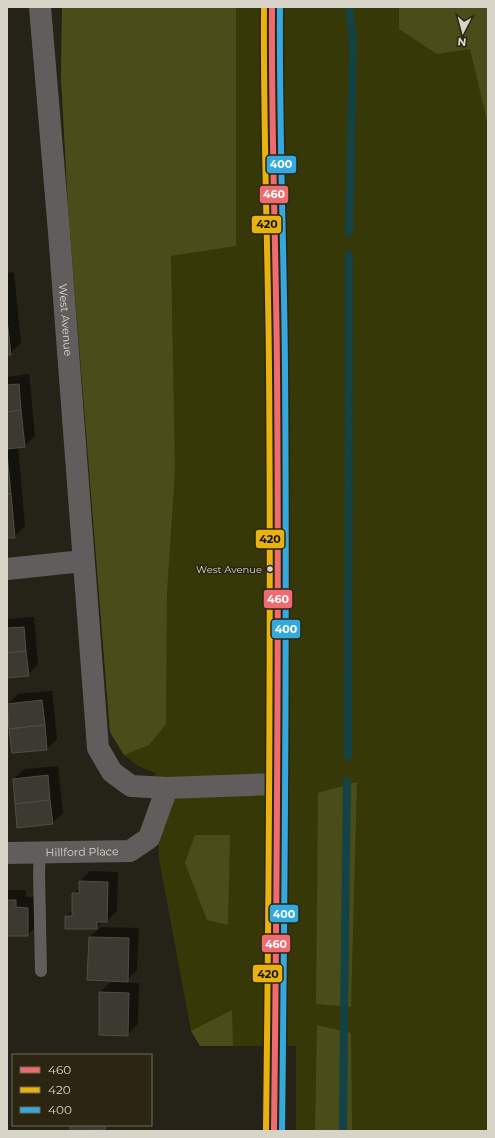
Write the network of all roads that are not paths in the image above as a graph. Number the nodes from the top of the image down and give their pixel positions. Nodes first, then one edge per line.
1 (40, 7) edge
2 (272, 7) edge
3 (83, 561) junction
4 (7, 568) edge
5 (277, 784) junction
6 (166, 788) junction
7 (40, 852) junction
8 (7, 853) edge
9 (41, 971) dead end
10 (274, 1131) edge

1 - 3 street, West Avenue
2 - 5 main road
3 - 4 street
3 - 6 street, West Avenue
5 - 6 street, West Avenue
5 - 10 main road
6 - 7 street, Hillford Place
7 - 8 street, Hillford Place
7 - 9 lane

